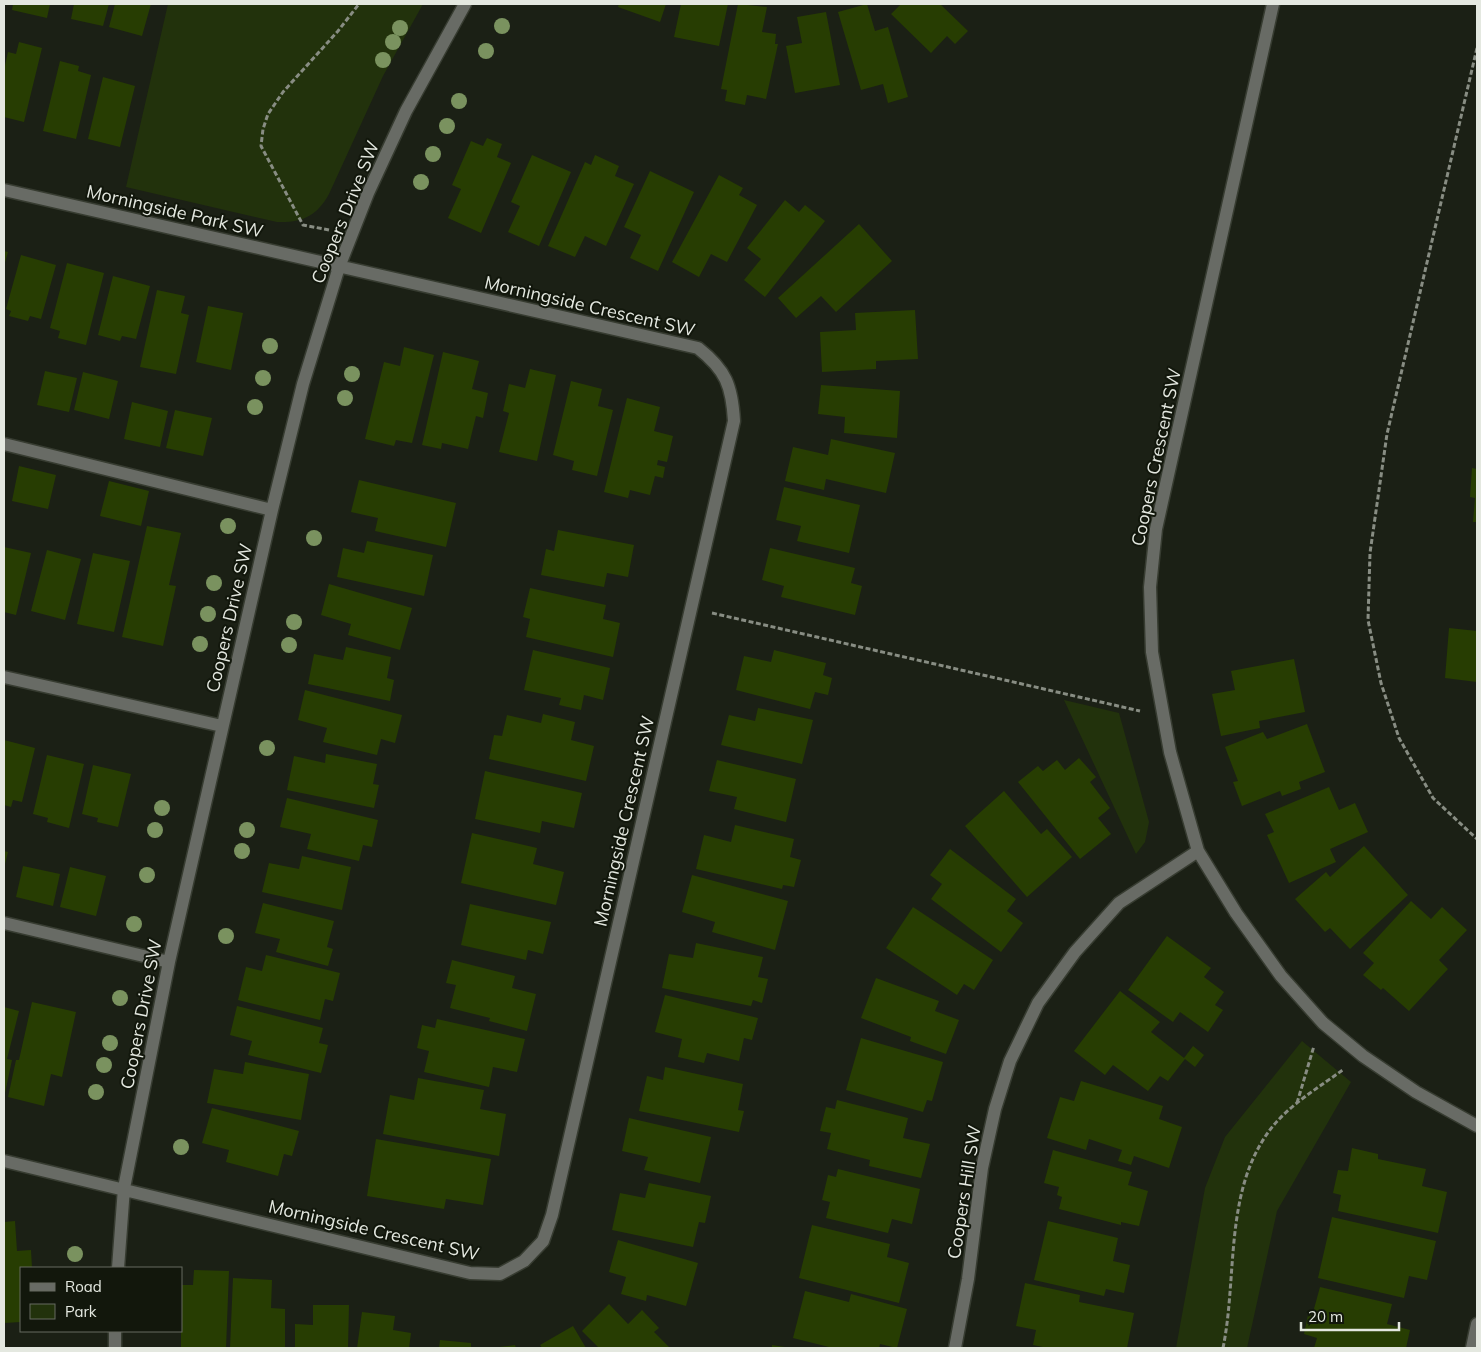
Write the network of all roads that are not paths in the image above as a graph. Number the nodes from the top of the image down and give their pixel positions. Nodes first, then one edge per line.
1 (465, 4) edge
2 (1273, 4) edge
3 (4, 190) edge
4 (339, 267) junction
5 (4, 444) edge
6 (272, 510) junction
7 (4, 677) edge
8 (222, 726) junction
9 (1198, 851) junction
10 (4, 923) edge
11 (169, 962) junction
12 (1477, 1126) edge
13 (4, 1161) edge
14 (124, 1188) junction
15 (118, 1267) edge
16 (1477, 1324) edge
17 (115, 1332) edge
18 (115, 1348) edge
19 (955, 1348) edge
20 (1472, 1348) edge

1 - 4 street, Coopers Drive SW
2 - 9 street, Coopers Crescent SW
3 - 4 street, Morningside Park SW
4 - 6 street, Coopers Drive SW
4 - 14 street, Morningside Crescent SW
5 - 6 street
6 - 8 street, Coopers Drive SW
7 - 8 street
8 - 11 street, Coopers Drive SW
9 - 12 street, Coopers Crescent SW
9 - 19 street, Coopers Hill SW
10 - 11 street
11 - 14 street, Coopers Drive SW
13 - 14 street, Morningside Crescent SW
14 - 15 street, Coopers Drive SW
16 - 20 street
17 - 18 street

